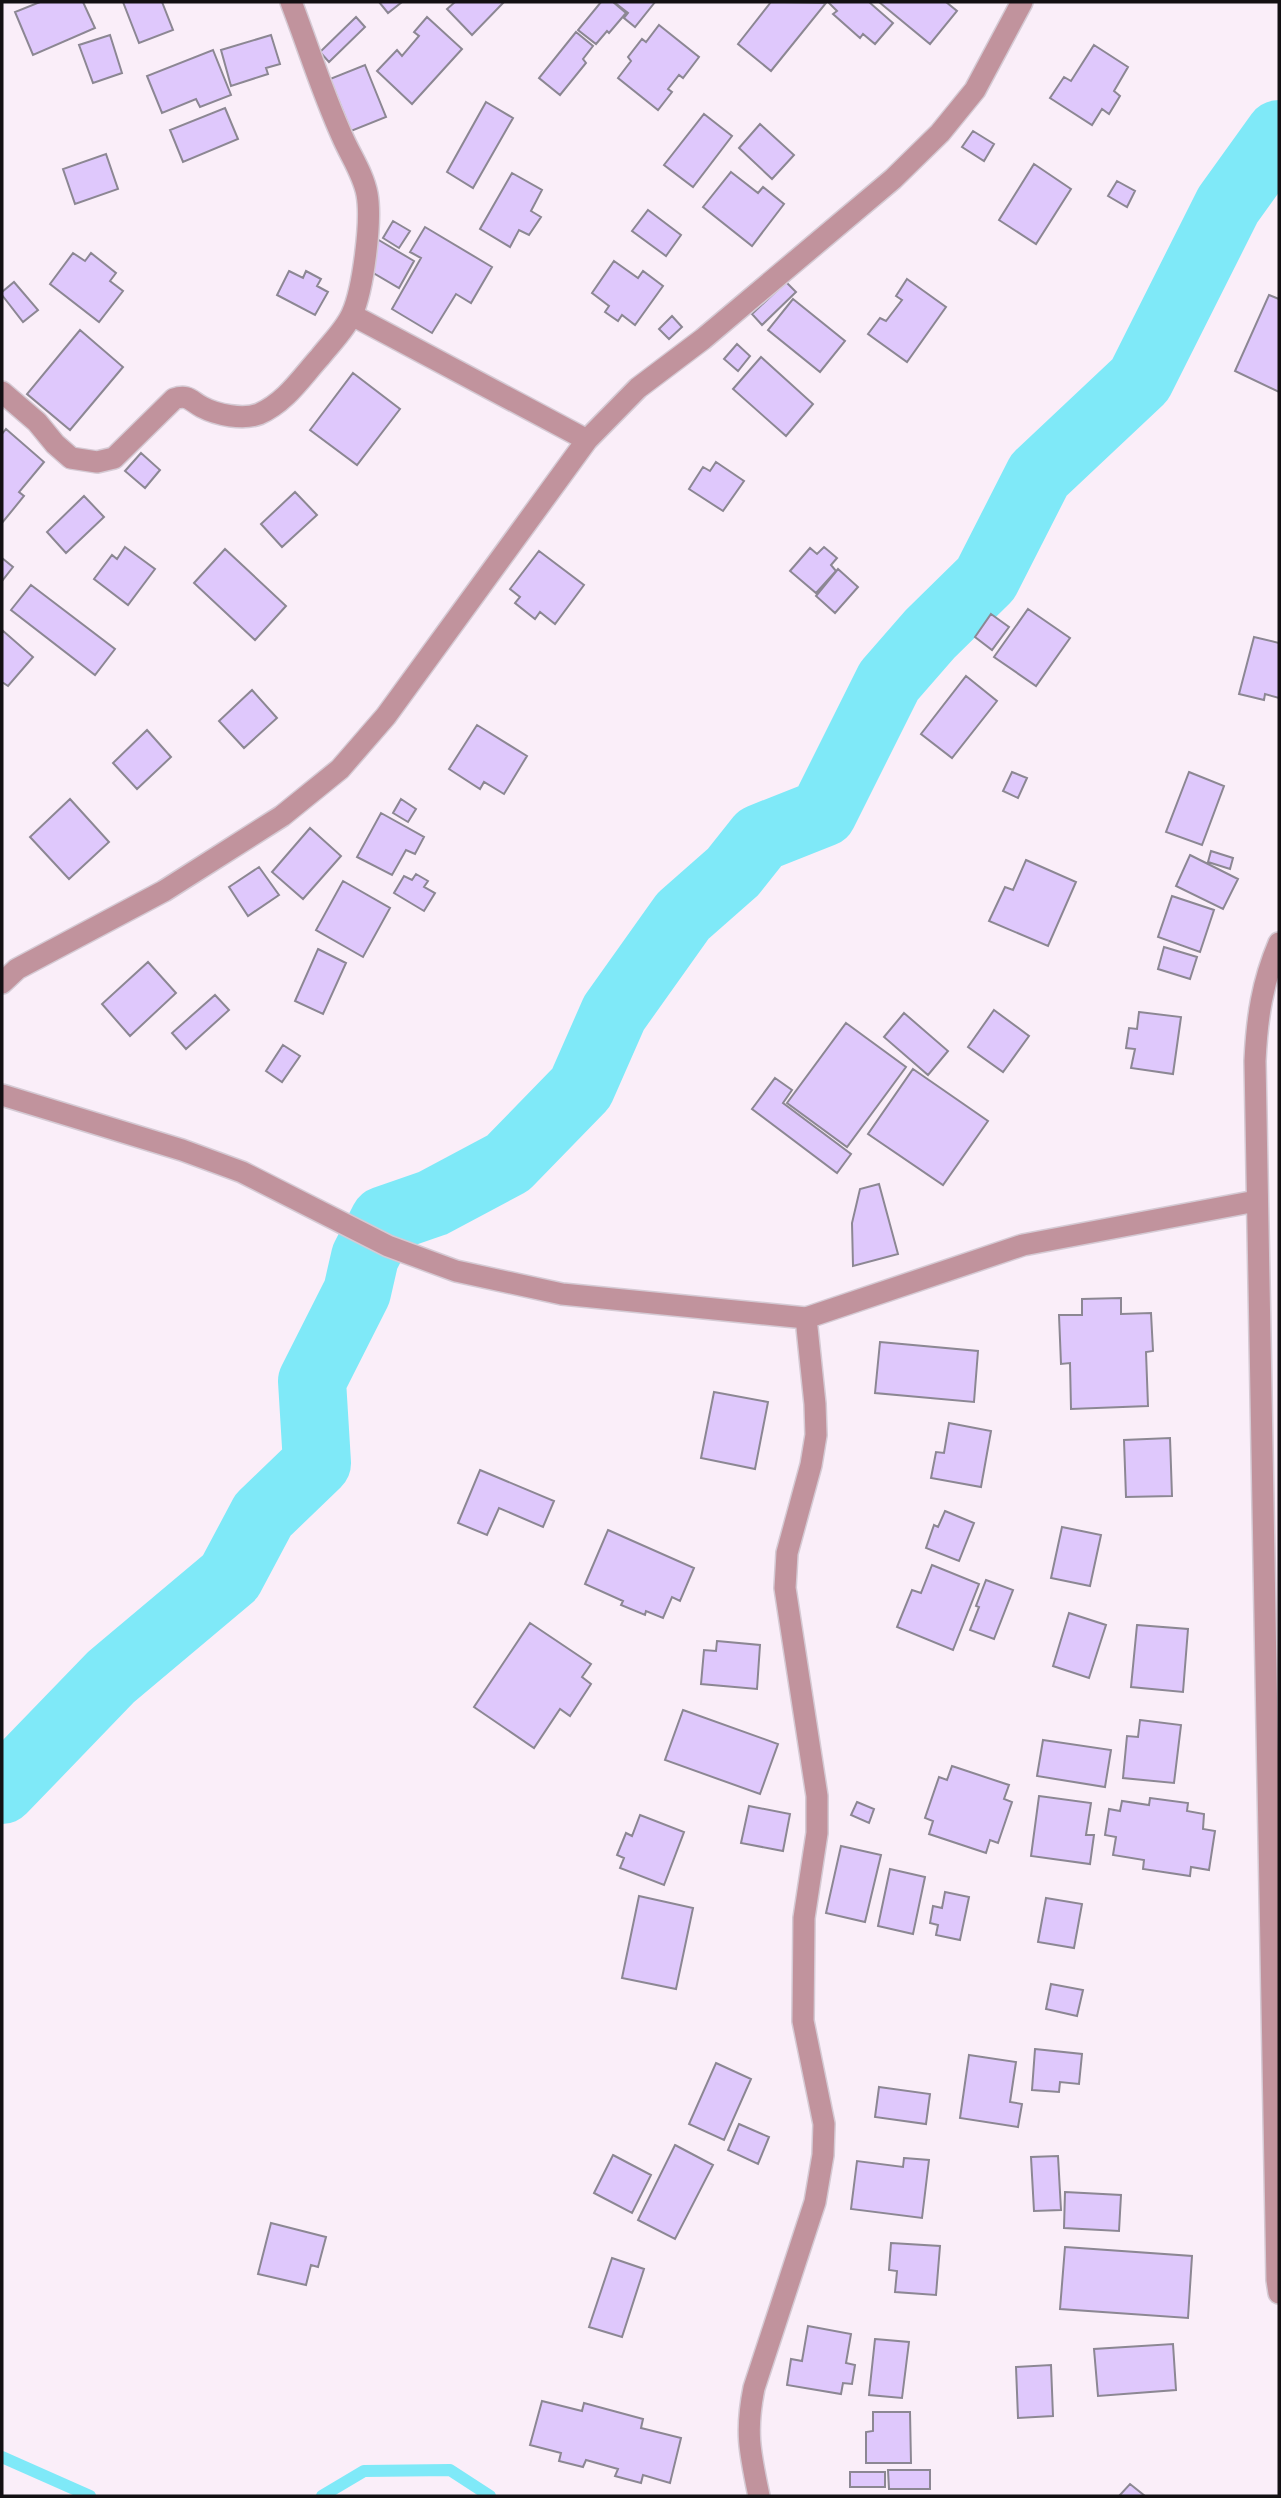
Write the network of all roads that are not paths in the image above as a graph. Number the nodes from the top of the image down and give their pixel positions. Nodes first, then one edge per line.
1 (291, 2) edge
2 (1022, 2) edge
3 (352, 314) junction
4 (2, 391) edge
5 (587, 440) junction
6 (1279, 943) edge
7 (2, 984) edge
8 (2, 1095) edge
9 (1256, 1201) junction
10 (806, 1318) junction
11 (1279, 2293) edge
12 (759, 2496) edge

1 - 3 street
2 - 5 street
3 - 4 street
3 - 5 street
5 - 7 street
6 - 9 street
8 - 10 street
9 - 10 street
9 - 11 street
10 - 12 street

